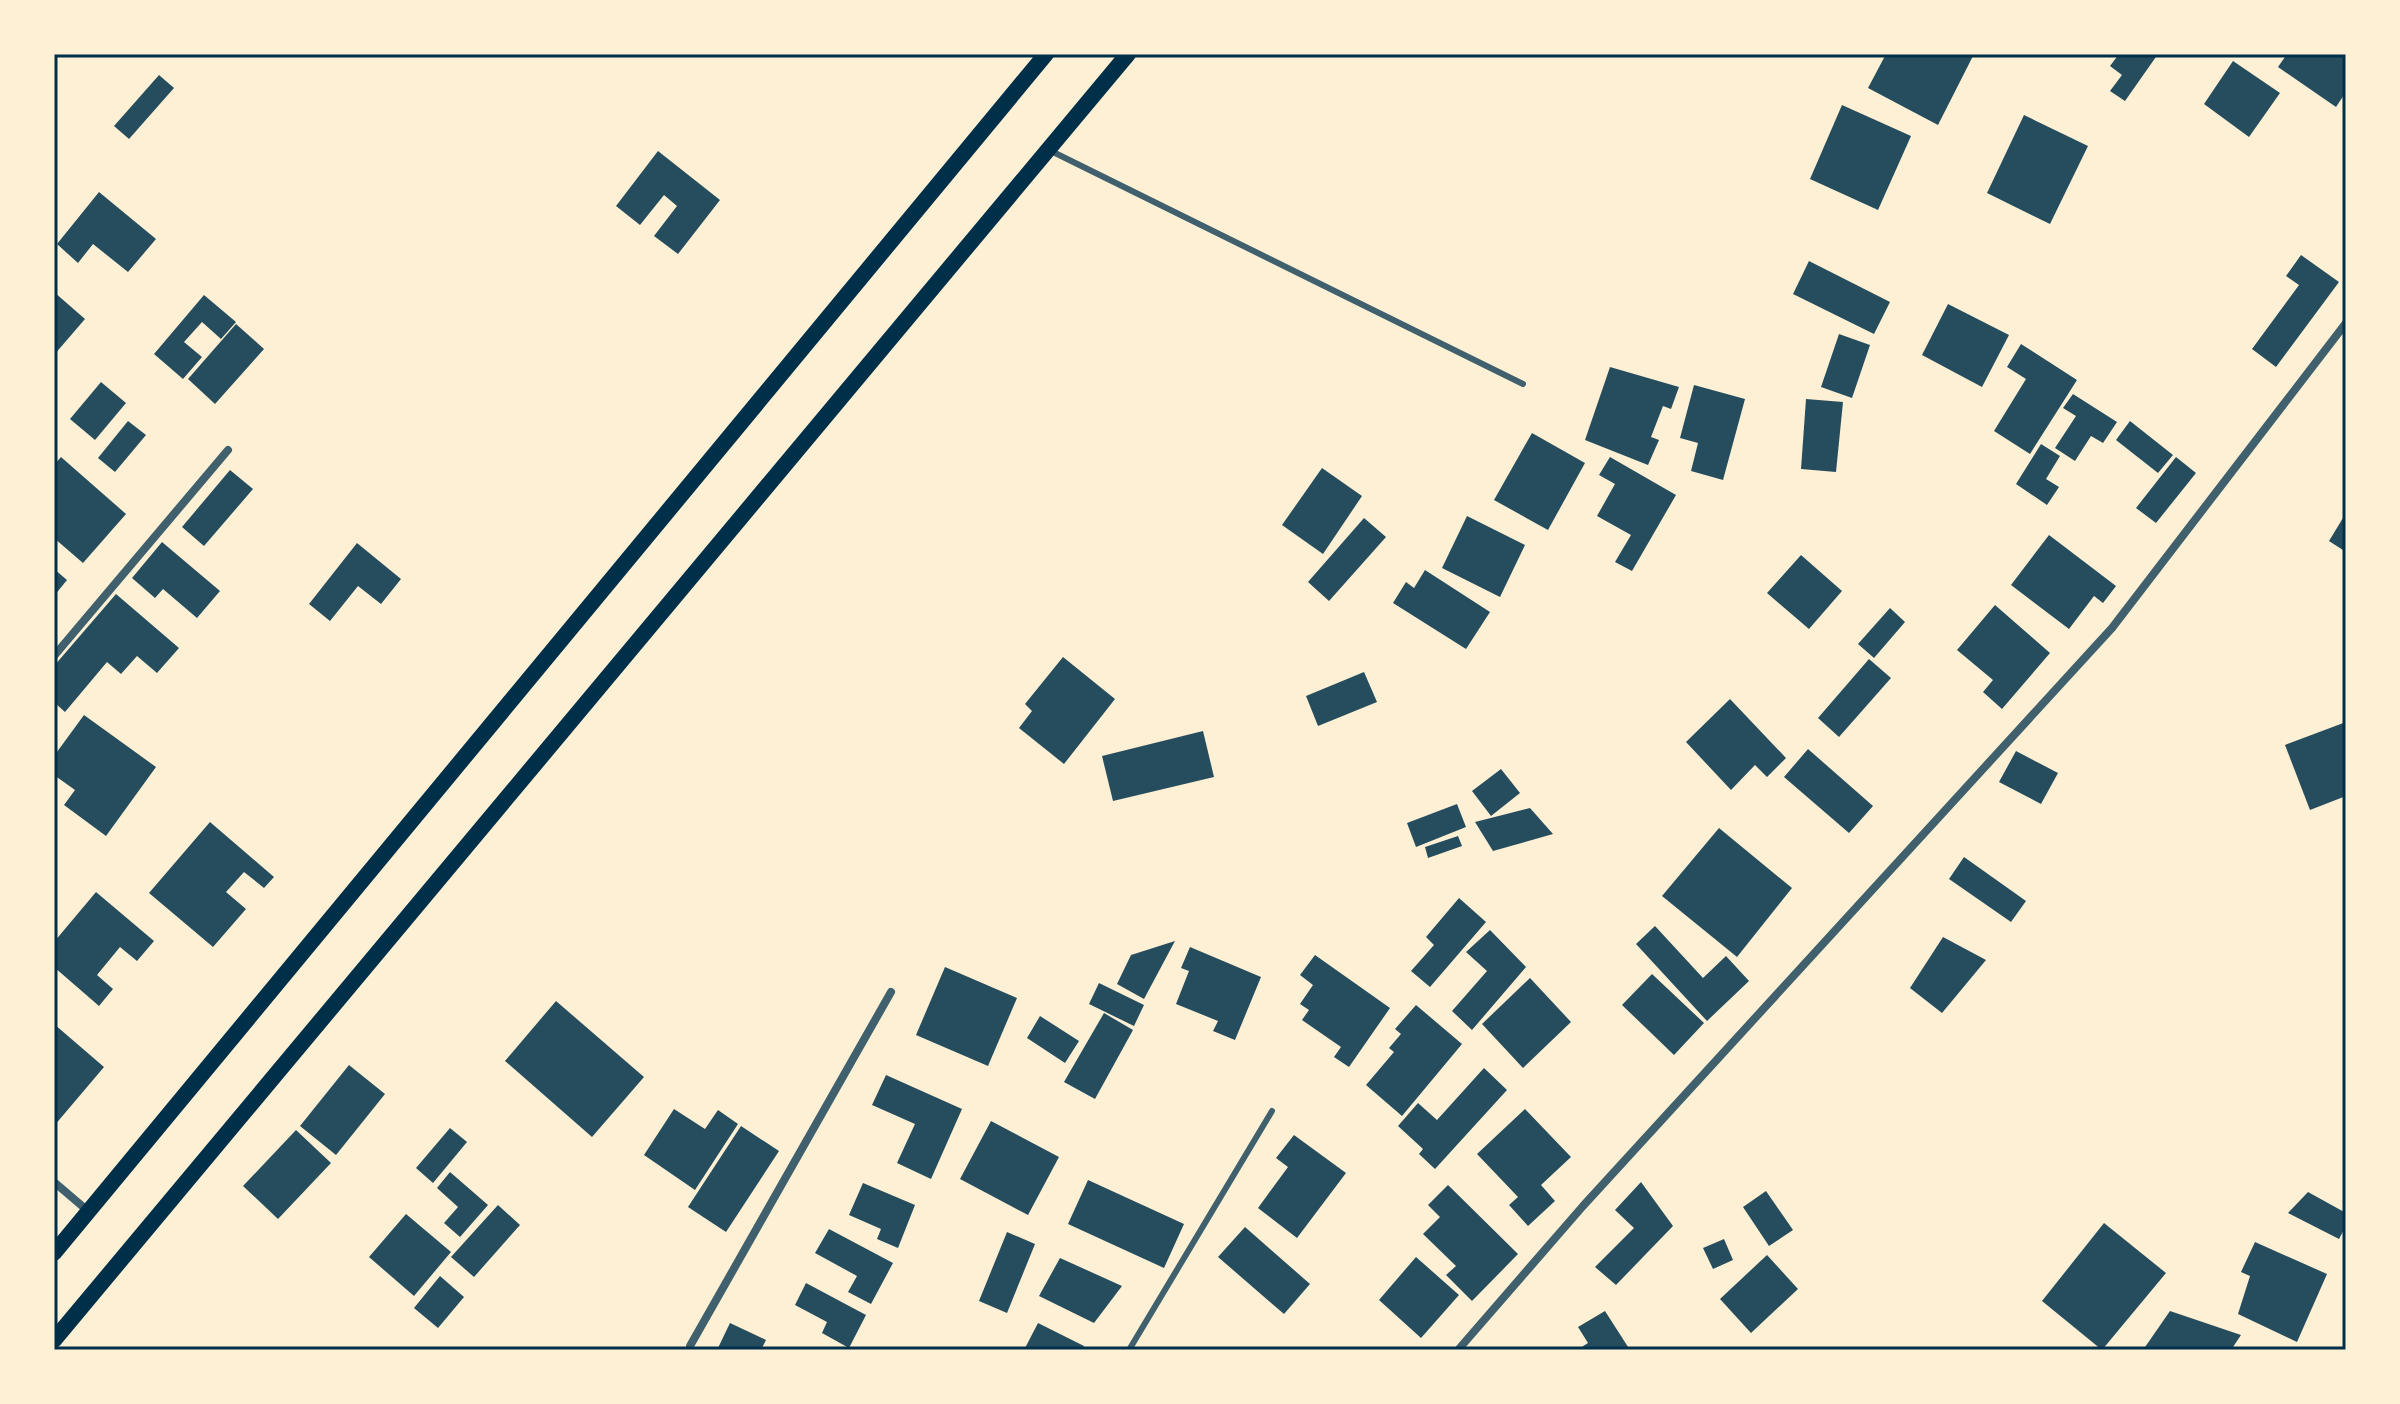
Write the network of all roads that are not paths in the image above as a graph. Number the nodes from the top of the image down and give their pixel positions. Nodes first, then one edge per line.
1 (1046, 54) edge
2 (1128, 54) edge
3 (1048, 149) junction
4 (2346, 323) edge
5 (1523, 384) dead end
6 (228, 450) dead end
7 (54, 656) edge
8 (891, 992) dead end
9 (1272, 1111) dead end
10 (54, 1182) edge
11 (88, 1211) junction
12 (54, 1253) edge
13 (54, 1340) edge
14 (690, 1350) edge
15 (1129, 1350) edge
16 (1458, 1350) edge

1 - 11 main road
2 - 3 main road
3 - 5 lane
3 - 13 main road
4 - 16 street
6 - 7 street
8 - 14 street
9 - 15 lane
10 - 11 street
11 - 12 main road

